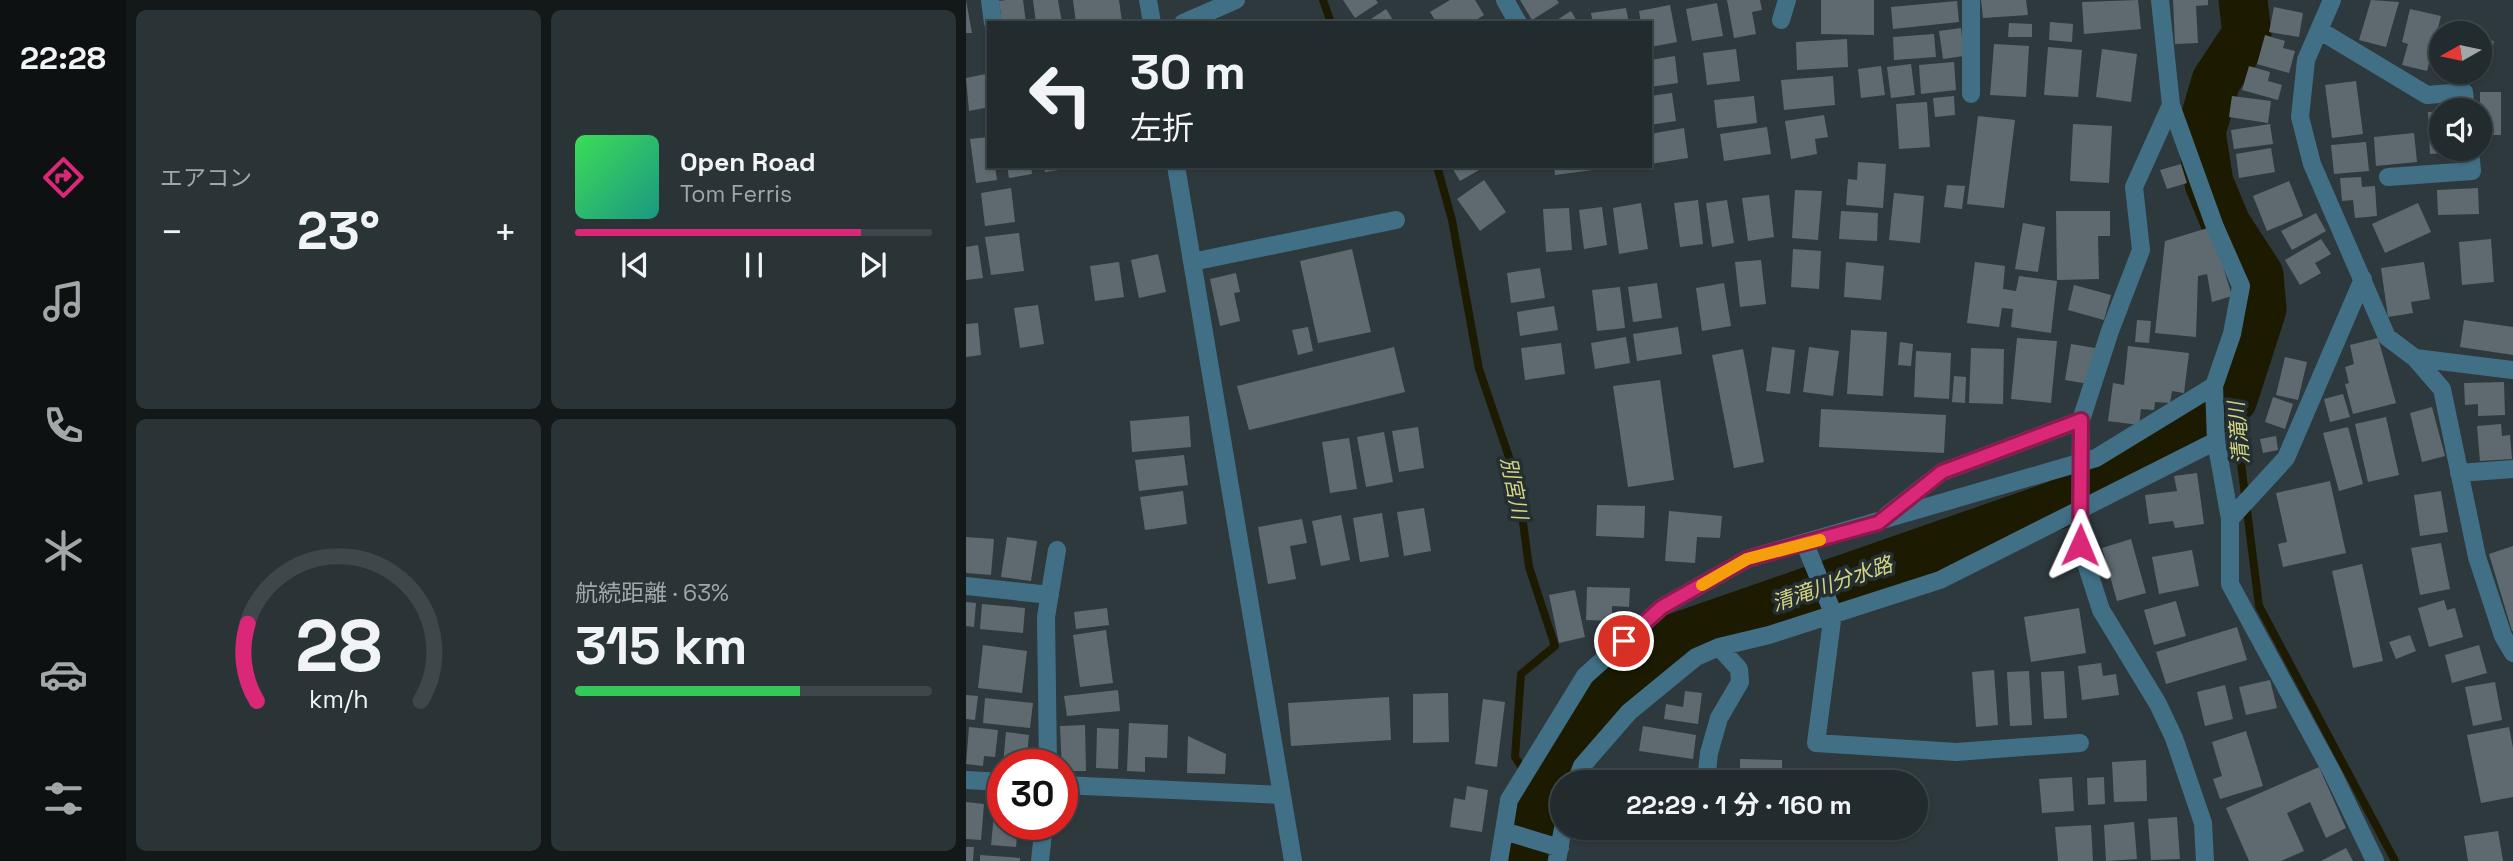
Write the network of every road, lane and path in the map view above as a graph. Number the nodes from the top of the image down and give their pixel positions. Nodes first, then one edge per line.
1 (990, 0) edge
2 (1148, 0) edge
3 (1236, 0) edge
4 (1504, 0) edge
5 (1787, 0) edge
6 (1971, 0) edge
7 (2160, 0) edge
8 (2332, 0) edge
9 (1781, 20) dead end
10 (993, 21) edge
11 (1152, 21) edge
12 (1188, 21) edge
13 (1517, 21) edge
14 (2319, 30) junction
15 (1971, 94) dead end
16 (2464, 98) edge
17 (2171, 105) junction
18 (2471, 161) edge
19 (1176, 168) edge
20 (2388, 177) dead end
21 (1396, 220) dead end
22 (1192, 262) junction
23 (2363, 279) junction
24 (2415, 358) junction
25 (2513, 370) edge
26 (2214, 393) junction
27 (2081, 420) junction
28 (2216, 434) junction
29 (2513, 469) edge
30 (2459, 473) junction
31 (2234, 515) junction
32 (1878, 523) junction
33 (1805, 544) junction
34 (1056, 550) dead end
35 (966, 586) edge
36 (1050, 595) junction
37 (1830, 607) junction
38 (1719, 647) junction
39 (2513, 653) edge
40 (2080, 743) dead end
41 (1048, 749) edge
42 (1580, 770) edge
43 (1707, 770) edge
44 (966, 780) edge
45 (987, 781) edge
46 (1078, 786) edge
47 (1282, 795) junction
48 (1511, 833) junction
49 (1042, 840) edge
50 (1553, 850) edge
51 (1040, 861) edge
52 (1293, 861) edge
53 (1499, 861) edge
54 (2205, 861) edge
55 (2375, 861) edge

1 - 10 street
2 - 11 street
3 - 12 street
4 - 13 street
5 - 9 street
6 - 15 street
7 - 17 street
8 - 14 street
14 - 16 street
14 - 23 street
17 - 26 street
17 - 27 street
18 - 20 street
19 - 22 street
21 - 22 street
22 - 47 street
23 - 24 street
23 - 31 street
24 - 25 street
24 - 30 street
26 - 28 street
26 - 32 street
27 - 32 street
27 - 54 street, bridge
28 - 31 street
28 - 37 street
29 - 30 street
30 - 39 street
31 - 55 street
32 - 33 street
33 - 37 street
33 - 48 street
34 - 36 street
35 - 36 street
36 - 41 street
37 - 38 street
37 - 40 street
38 - 42 street
38 - 43 street
44 - 45 street
46 - 47 street
47 - 52 street
48 - 50 street
48 - 53 street
49 - 51 street

